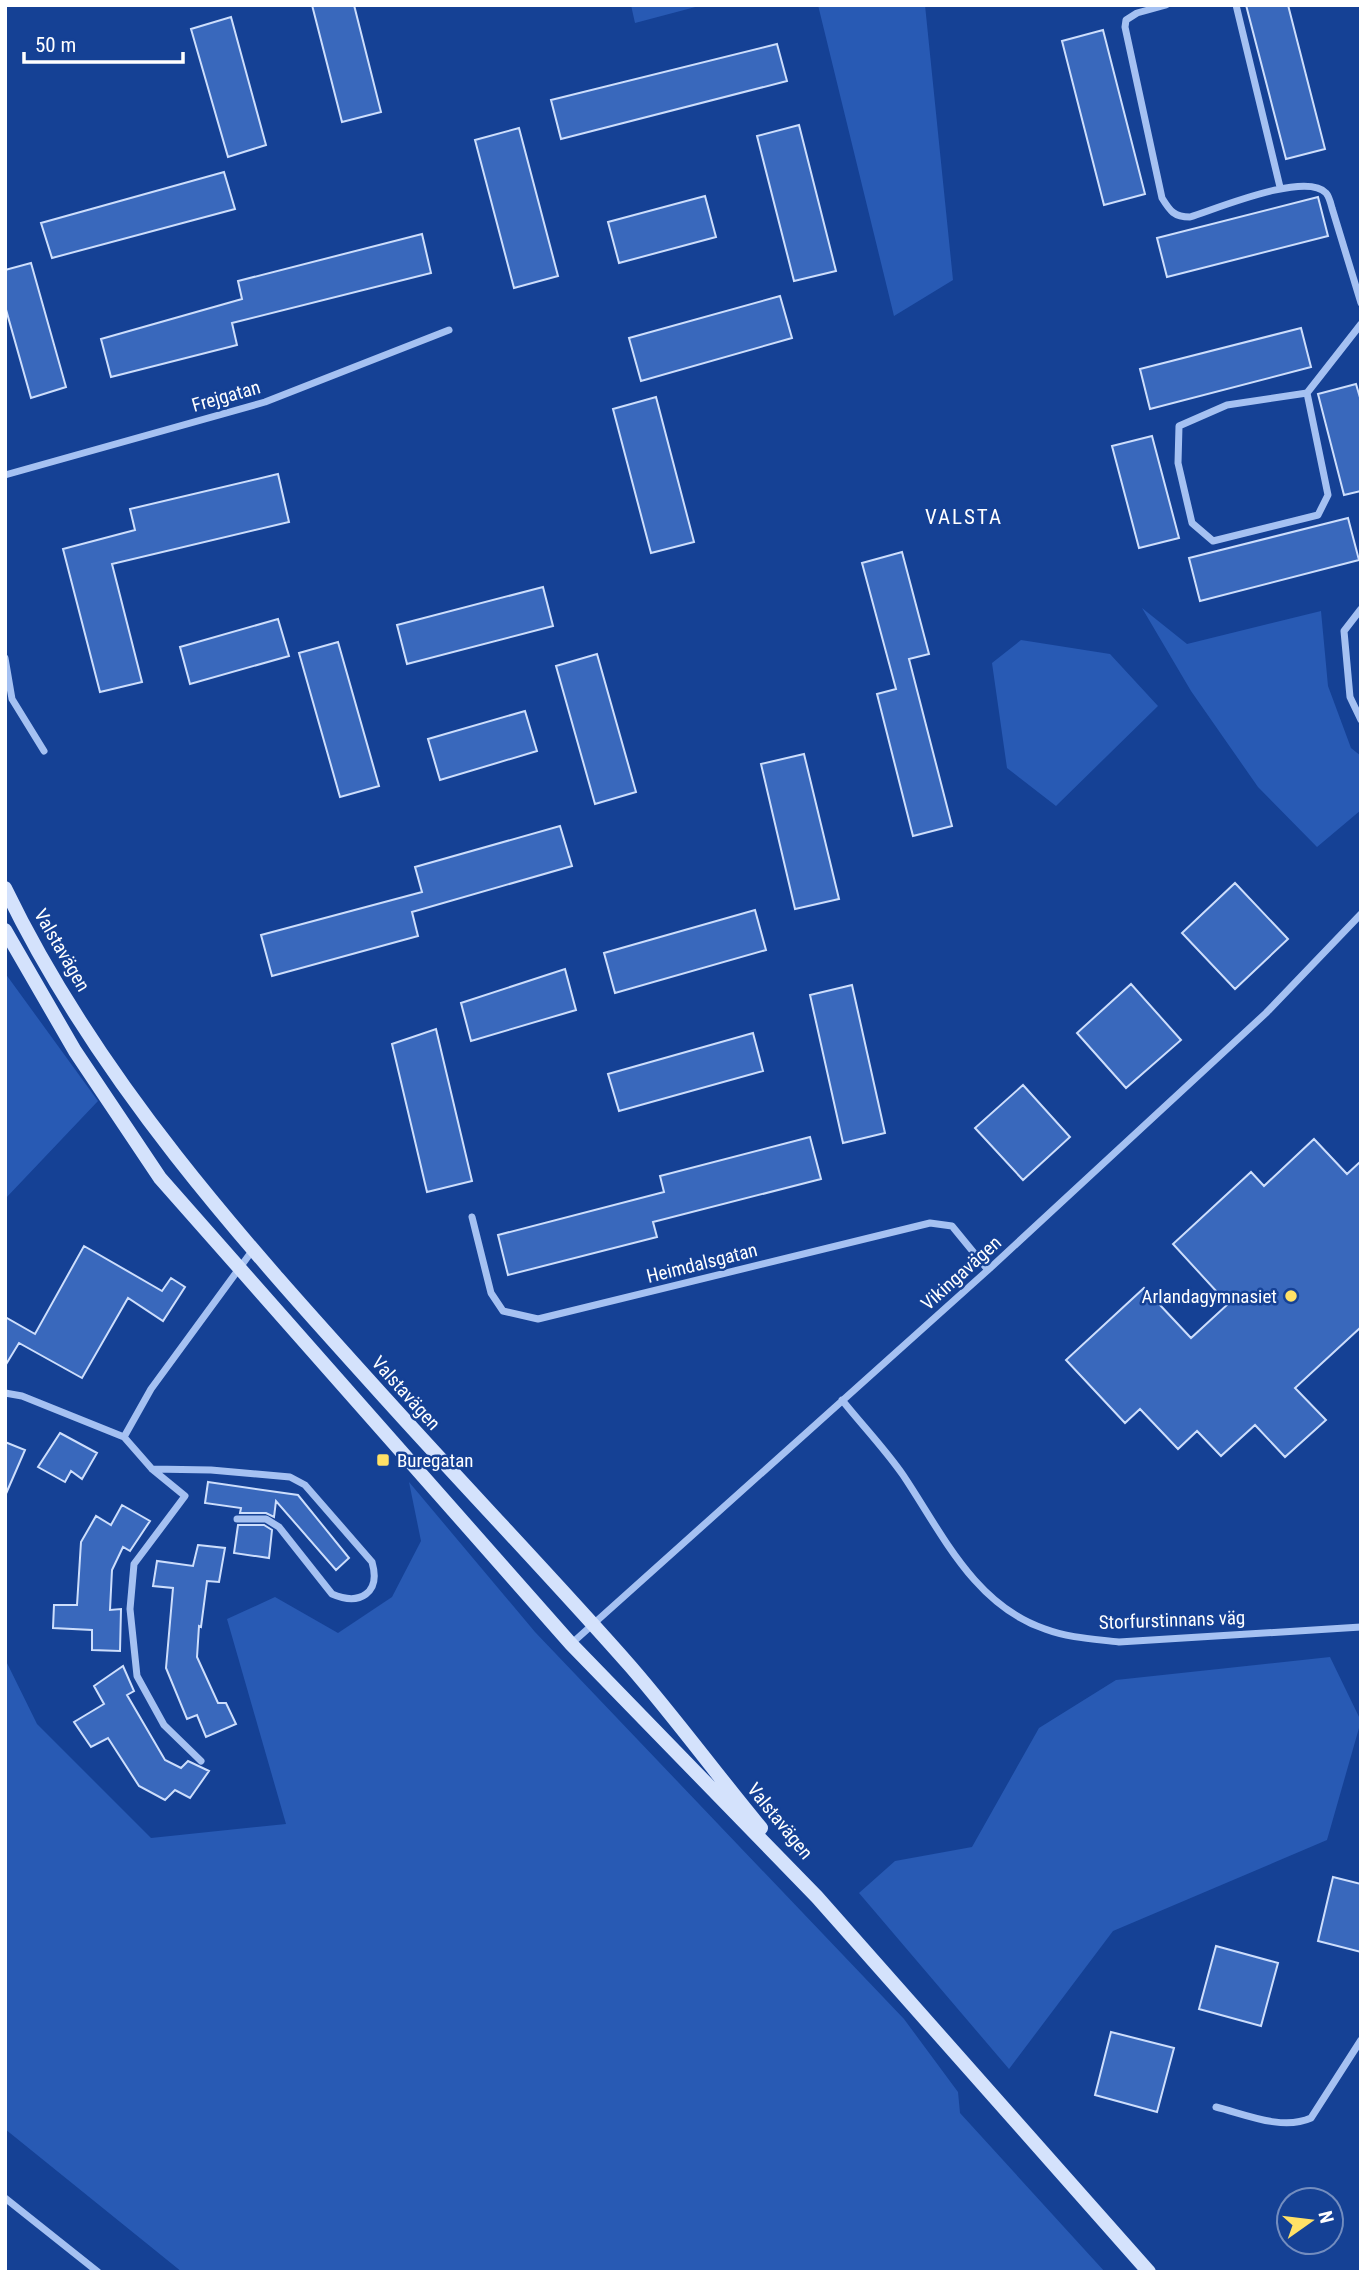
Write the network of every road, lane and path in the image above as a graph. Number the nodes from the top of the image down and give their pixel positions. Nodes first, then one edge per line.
1 (1166, 5) edge
2 (1236, 5) edge
3 (1280, 187) junction
4 (1361, 303) edge
5 (1361, 324) edge
6 (449, 330) dead end
7 (1307, 393) junction
8 (5, 475) edge
9 (1361, 609) edge
10 (5, 658) edge
11 (1361, 720) edge
12 (44, 751) dead end
13 (5, 888) edge
14 (1361, 914) edge
15 (5, 930) edge
16 (472, 1217) dead end
17 (252, 1251) junction
18 (239, 1268) junction
19 (988, 1270) junction
20 (5, 1393) edge
21 (842, 1400) junction
22 (124, 1437) junction
23 (152, 1469) junction
24 (237, 1519) dead end
25 (592, 1625) junction
26 (1361, 1627) edge
27 (571, 1644) junction
28 (201, 1761) dead end
29 (817, 1897) junction
30 (1361, 2040) edge
31 (1216, 2107) dead end
32 (5, 2198) edge
33 (97, 2272) edge
34 (1149, 2272) edge

1 - 3 street
2 - 3 street
3 - 4 street
5 - 7 street
6 - 8 street, Frejgatan
7 - 7 street
9 - 11 street
10 - 12 street
13 - 17 street, Valstavägen
14 - 19 street, Vikingavägen
15 - 18 street, Valstavägen
16 - 19 street, Heimdalsgatan
17 - 18 street
17 - 25 street, Valstavägen
18 - 22 street
18 - 27 street, Valstavägen
19 - 21 street, Vikingavägen
20 - 22 street
21 - 25 street, Vikingavägen
21 - 26 street, Storfurstinnans väg
22 - 23 street
23 - 24 street
23 - 28 street
25 - 27 street, Vikingavägen
25 - 29 street, Valstavägen
27 - 29 street, Valstavägen
29 - 34 street, Valstavägen
30 - 31 street
32 - 33 street

